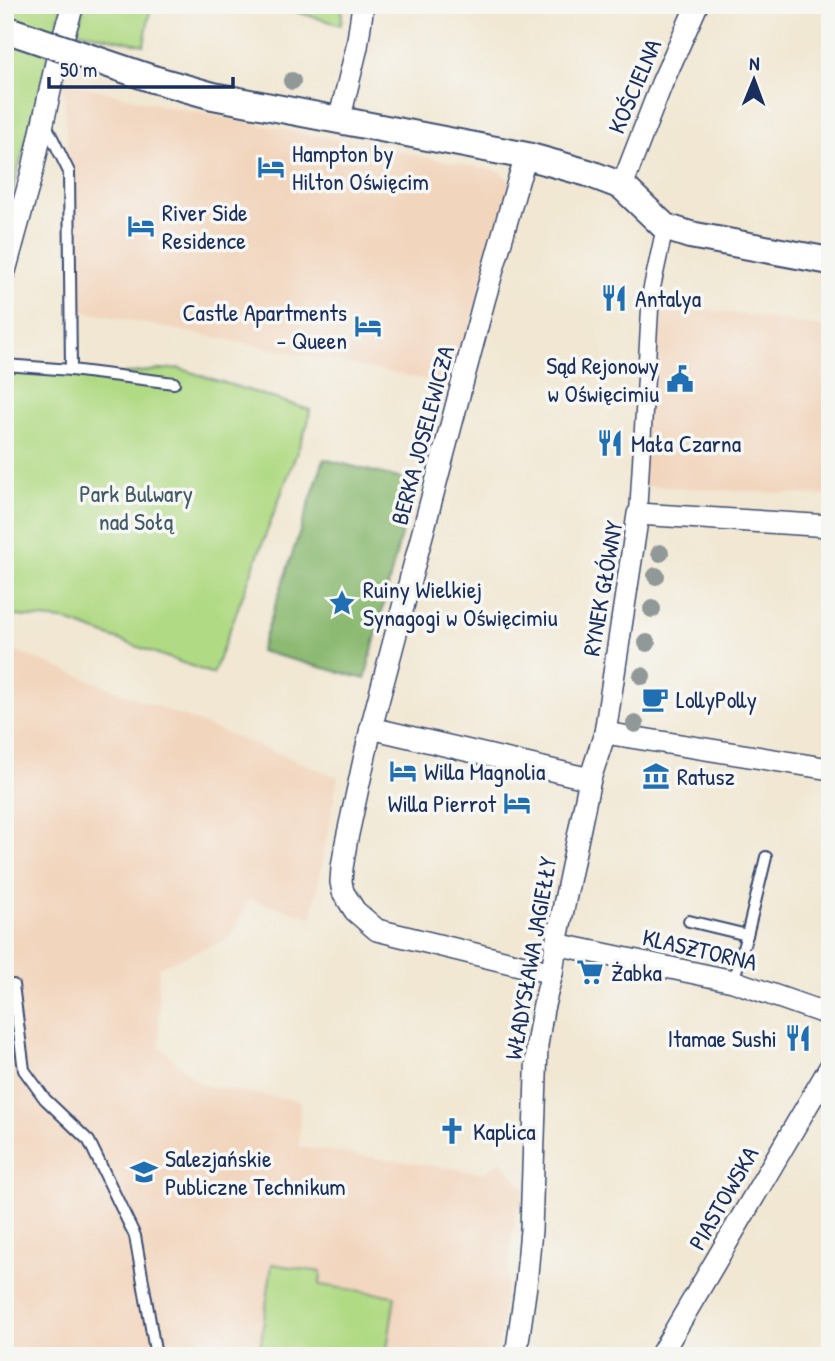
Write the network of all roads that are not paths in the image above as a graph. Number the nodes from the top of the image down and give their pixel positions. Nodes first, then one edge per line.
1 (73, 5) edge
2 (363, 5) edge
3 (697, 5) edge
4 (5, 29) edge
5 (44, 121) junction
6 (339, 121) junction
7 (527, 156) junction
8 (622, 186) junction
9 (665, 227) junction
10 (830, 261) edge
11 (5, 271) edge
12 (5, 365) edge
13 (71, 370) junction
14 (174, 383) dead end
15 (638, 514) junction
16 (830, 526) edge
17 (371, 729) junction
18 (605, 733) junction
19 (830, 769) edge
20 (590, 779) junction
21 (766, 857) dead end
22 (689, 921) dead end
23 (747, 934) junction
24 (556, 944) junction
25 (552, 973) junction
26 (733, 981) junction
27 (13, 985) dead end
28 (830, 1015) edge
29 (830, 1067) edge
30 (156, 1356) edge
31 (516, 1356) edge
32 (660, 1356) edge

1 - 5 street
2 - 6 street
3 - 8 street, KOŚCIELNA
4 - 6 street, bridge
5 - 11 street
5 - 13 lane
6 - 7 street
7 - 8 street
7 - 17 street, BERKA JOSELEWICZA
8 - 9 street
9 - 10 street
9 - 15 street
12 - 13 lane
13 - 14 lane
15 - 16 street, RYNEK GŁÓWNY
15 - 18 street, RYNEK GŁÓWNY
17 - 20 street
17 - 25 street, BERKA JOSELEWICZA
18 - 19 street
18 - 20 street, RYNEK GŁÓWNY
20 - 24 street, WŁADYSŁAWA JAGIEŁŁY
21 - 23 lane
22 - 23 lane
23 - 26 lane
24 - 25 street, WŁADYSŁAWA JAGIEŁŁY
24 - 26 street, KLASZTORNA
25 - 31 street, WŁADYSŁAWA JAGIEŁŁY
26 - 28 street, KLASZTORNA
27 - 30 lane
29 - 32 street, PIASTOWSKA

